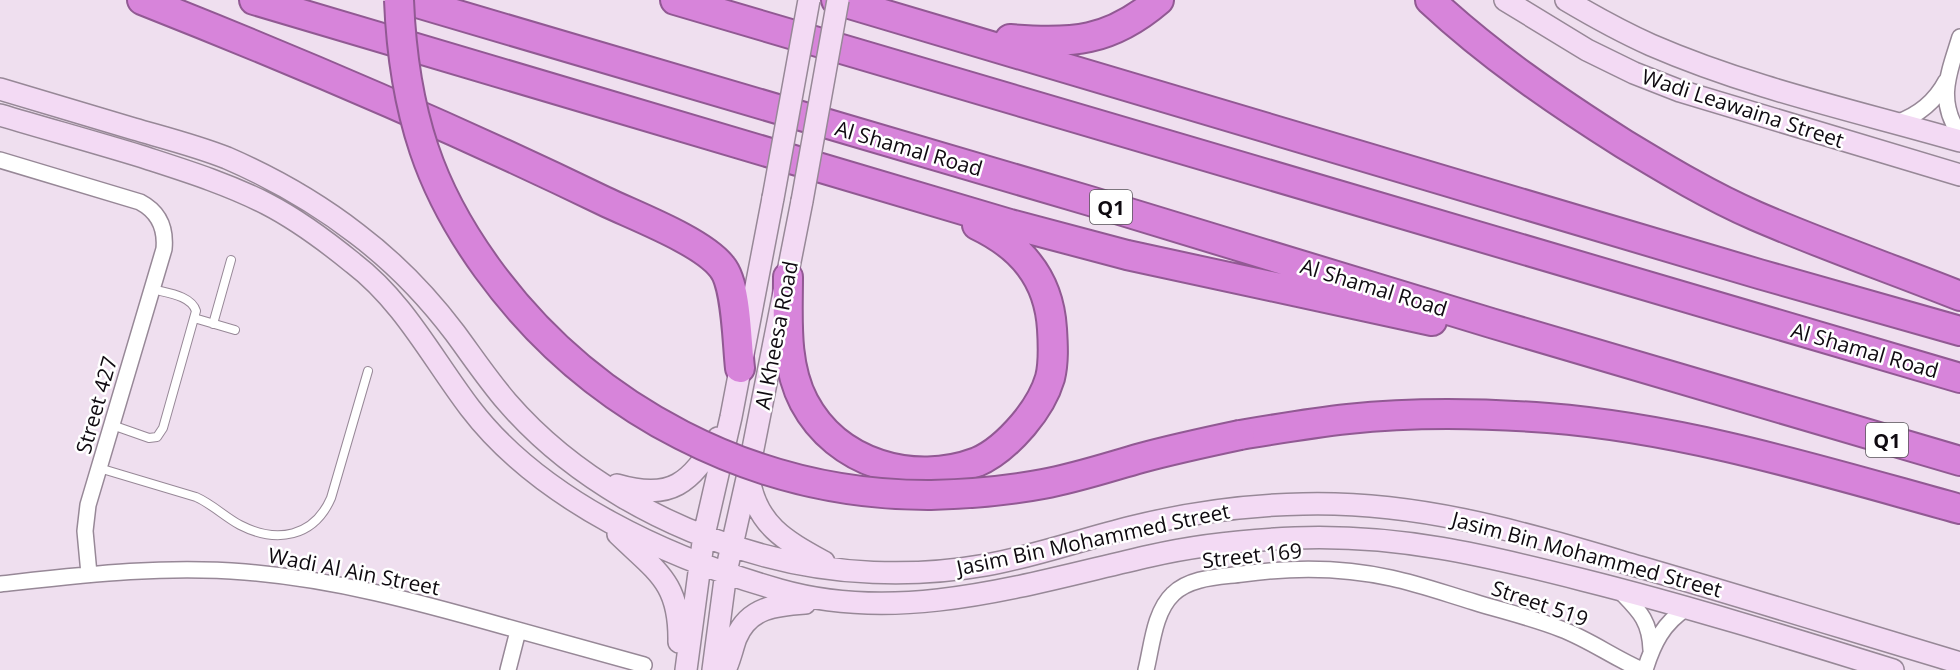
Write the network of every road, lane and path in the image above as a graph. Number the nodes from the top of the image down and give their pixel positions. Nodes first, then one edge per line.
1 (142, 0) edge
2 (254, 0) edge
3 (399, 0) edge
4 (407, 0) edge
5 (675, 0) edge
6 (809, 0) edge
7 (837, 0) edge
8 (1159, 0) edge
9 (1430, 0) edge
10 (1505, 0) edge
11 (1566, 0) edge
12 (956, 34) junction
13 (1960, 37) edge
14 (1948, 78) junction
15 (0, 89) edge
16 (0, 115) edge
17 (1896, 123) junction
18 (1960, 135) edge
19 (1960, 141) edge
20 (0, 160) edge
21 (1960, 175) edge
22 (923, 199) junction
23 (231, 260) dead end
24 (788, 277) junction
25 (152, 289) junction
26 (1960, 296) edge
27 (194, 318) junction
28 (1491, 323) junction
29 (213, 324) junction
30 (235, 330) dead end
31 (1960, 331) edge
32 (740, 368) junction
33 (369, 371) dead end
34 (1960, 378) edge
35 (731, 417) junction
36 (112, 425) junction
37 (1960, 461) edge
38 (99, 468) junction
39 (748, 474) junction
40 (594, 477) junction
41 (1960, 509) edge
42 (601, 516) junction
43 (704, 535) junction
44 (731, 546) junction
45 (700, 562) junction
46 (838, 570) junction
47 (726, 572) junction
48 (89, 574) junction
49 (0, 585) edge
50 (1419, 586) joint
51 (1618, 589) junction
52 (828, 600) junction
53 (1687, 608) junction
54 (518, 630) junction
55 (1651, 650) junction
56 (1960, 663) edge
57 (644, 665) dead end
58 (508, 670) edge
59 (684, 670) edge
60 (713, 670) edge
61 (725, 670) edge
62 (1146, 670) edge
63 (1644, 670) edge
64 (1893, 670) edge

1 - 32 highway
2 - 22 highway
3 - 41 highway, bridge
4 - 28 highway, Al Shamal Road / Q1
5 - 34 highway, Al Shamal Road
6 - 32 main road, bridge
7 - 12 highway
7 - 24 main road, Al Kheesa Road, bridge
8 - 12 highway
9 - 26 highway
10 - 21 main road, Wadi Leawaina Street
11 - 17 main road, Wadi Leawaina Street
12 - 31 highway
13 - 14 street
14 - 17 street
14 - 18 street
15 - 40 main road, Jasim Bin Mohammed Street
16 - 42 main road, Jasim Bin Mohammed Street
17 - 19 main road, Wadi Leawaina Street
20 - 25 street, Street 427
22 - 24 highway
22 - 28 highway
23 - 29 lane
24 - 39 main road, Al Kheesa Road
25 - 27 lane
25 - 36 street, Street 427
27 - 29 lane
27 - 36 lane
28 - 37 highway, Al Shamal Road / Q1
29 - 30 lane
32 - 35 main road
33 - 38 lane
35 - 40 main road
35 - 43 main road
36 - 38 street, Street 427
38 - 48 street, Street 427
39 - 44 main road, Al Kheesa Road
39 - 46 main road
40 - 43 main road, Jasim Bin Mohammed Street
42 - 45 main road, Jasim Bin Mohammed Street
42 - 59 main road
43 - 44 main road, Jasim Bin Mohammed Street
43 - 45 main road
44 - 46 main road, Jasim Bin Mohammed Street
44 - 47 main road, Al Kheesa Road
45 - 47 main road, Jasim Bin Mohammed Street
45 - 59 main road
46 - 56 main road, Jasim Bin Mohammed Street
47 - 52 main road, Jasim Bin Mohammed Street
47 - 60 main road, Al Kheesa Road
48 - 49 street, Wadi Al Ain Street
48 - 54 street, Wadi Al Ain Street
50 - 62 street, Street 169
50 - 63 street, Street 519
51 - 52 main road, Jasim Bin Mohammed Street
51 - 53 main road, Jasim Bin Mohammed Street
51 - 55 street
52 - 61 main road
53 - 55 street
53 - 64 main road, Jasim Bin Mohammed Street
54 - 57 street, Wadi Al Ain Street
54 - 58 street
55 - 63 street

